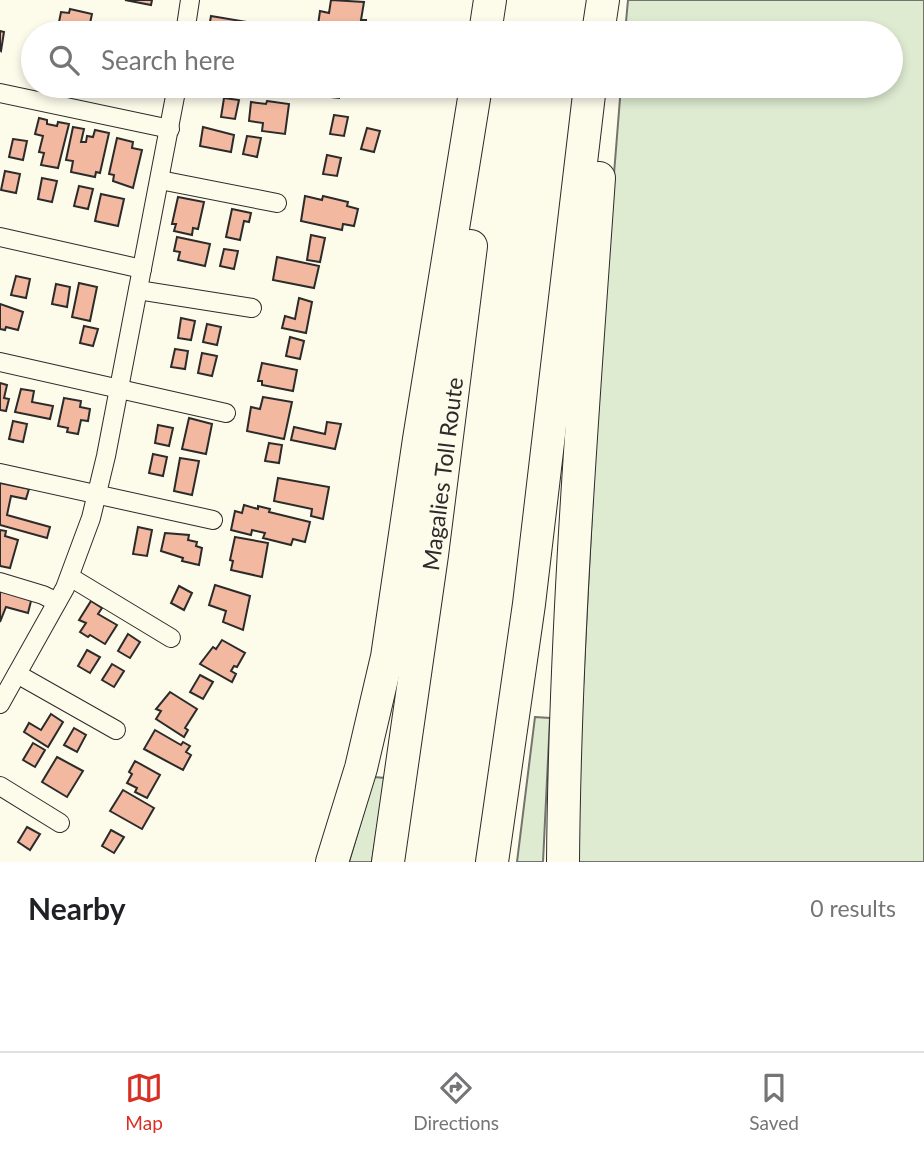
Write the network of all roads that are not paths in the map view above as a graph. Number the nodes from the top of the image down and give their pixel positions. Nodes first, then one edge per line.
1 (190, 0) edge
2 (490, 0) edge
3 (502, 0) edge
4 (603, 0) edge
5 (614, 0) edge
6 (187, 21) edge
7 (487, 21) edge
8 (499, 21) edge
9 (600, 21) edge
10 (612, 21) edge
11 (0, 93) edge
12 (21, 97) edge
13 (24, 98) edge
14 (175, 98) edge
15 (475, 98) edge
16 (489, 98) edge
17 (589, 98) edge
18 (605, 98) edge
19 (170, 129) junction
20 (160, 180) junction
21 (277, 203) dead end
22 (0, 237) edge
23 (142, 269) junction
24 (138, 290) junction
25 (252, 308) dead end
26 (0, 362) edge
27 (119, 388) junction
28 (226, 413) dead end
29 (0, 472) edge
30 (98, 494) junction
31 (213, 520) dead end
32 (70, 576) junction
33 (0, 582) edge
34 (57, 603) junction
35 (170, 638) dead end
36 (17, 674) junction
37 (1, 701) edge
38 (116, 730) dead end
39 (0, 786) edge
40 (60, 823) dead end
41 (332, 862) edge
42 (388, 862) edge
43 (492, 862) edge
44 (563, 862) edge

1 - 6 street
2 - 7 highway
3 - 8 highway
4 - 9 highway
5 - 10 highway
11 - 12 street
13 - 19 street
14 - 19 street
15 - 41 highway
16 - 42 highway, Magalies Toll Route
17 - 43 highway
18 - 44 highway
19 - 20 street
20 - 21 street
20 - 23 street
22 - 23 street
23 - 24 street
24 - 25 street
24 - 27 street
26 - 27 street
27 - 28 street
27 - 30 street
29 - 30 street
30 - 31 street
30 - 32 street
32 - 34 street
32 - 35 street
33 - 34 street
34 - 36 street
36 - 37 street
36 - 38 street
39 - 40 street

